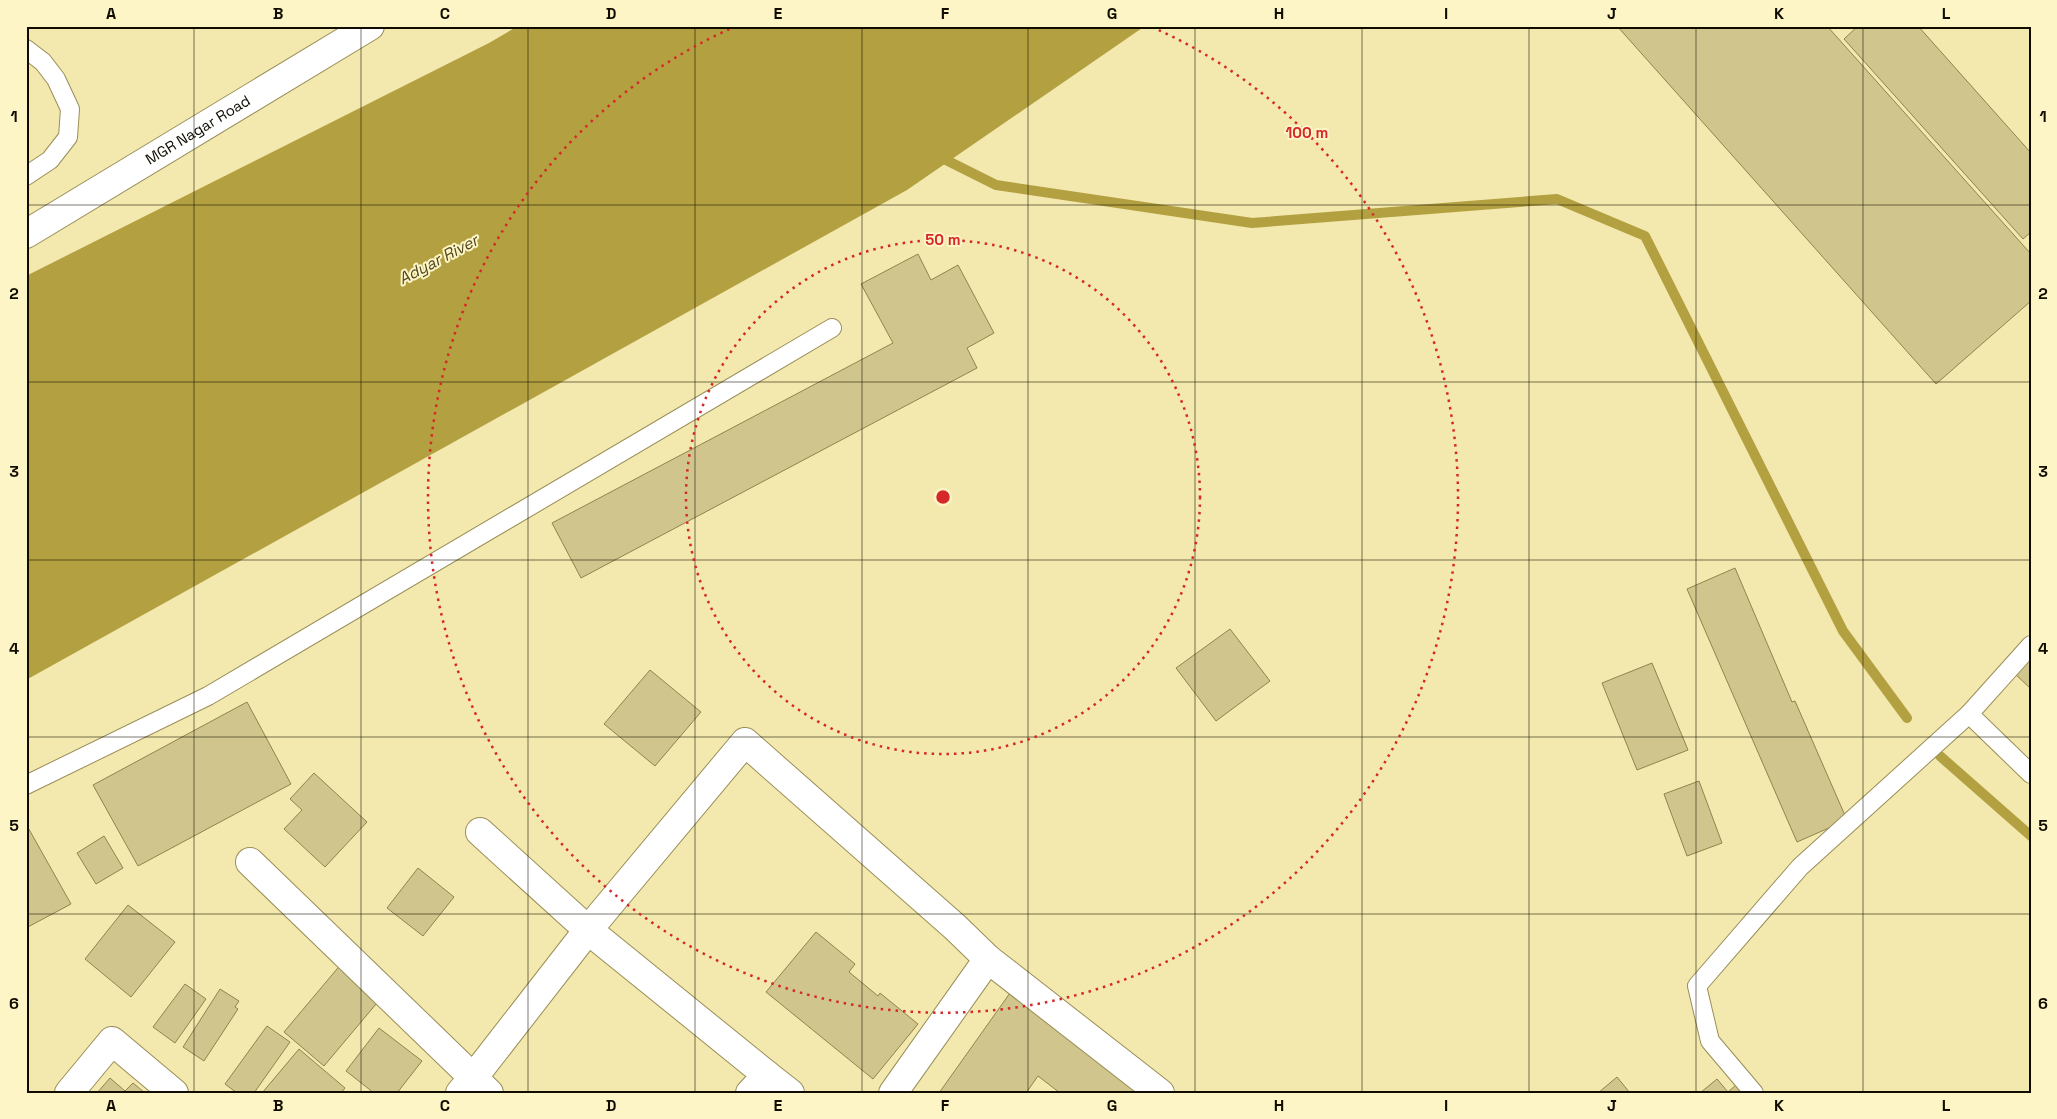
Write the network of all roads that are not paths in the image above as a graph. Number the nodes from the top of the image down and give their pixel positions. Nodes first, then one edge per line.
1 (370, 26) edge
2 (26, 49) edge
3 (26, 176) edge
4 (26, 234) edge
5 (832, 328) dead end
6 (2031, 645) edge
7 (1969, 714) junction
8 (2031, 774) edge
9 (26, 785) edge
10 (480, 832) dead end
11 (250, 862) dead end
12 (588, 930) junction
13 (988, 959) junction
14 (759, 1084) edge
15 (474, 1088) edge
16 (69, 1093) edge
17 (174, 1093) edge
18 (790, 1093) edge
19 (893, 1093) edge
20 (1160, 1093) edge
21 (1754, 1093) edge

1 - 4 street, MGR Nagar Road
2 - 3 lane
5 - 9 lane
6 - 7 lane
7 - 8 lane
7 - 21 lane
10 - 12 street
11 - 15 street
12 - 13 street
12 - 14 street
12 - 15 street
13 - 19 street
13 - 20 street
14 - 18 street
16 - 17 street

